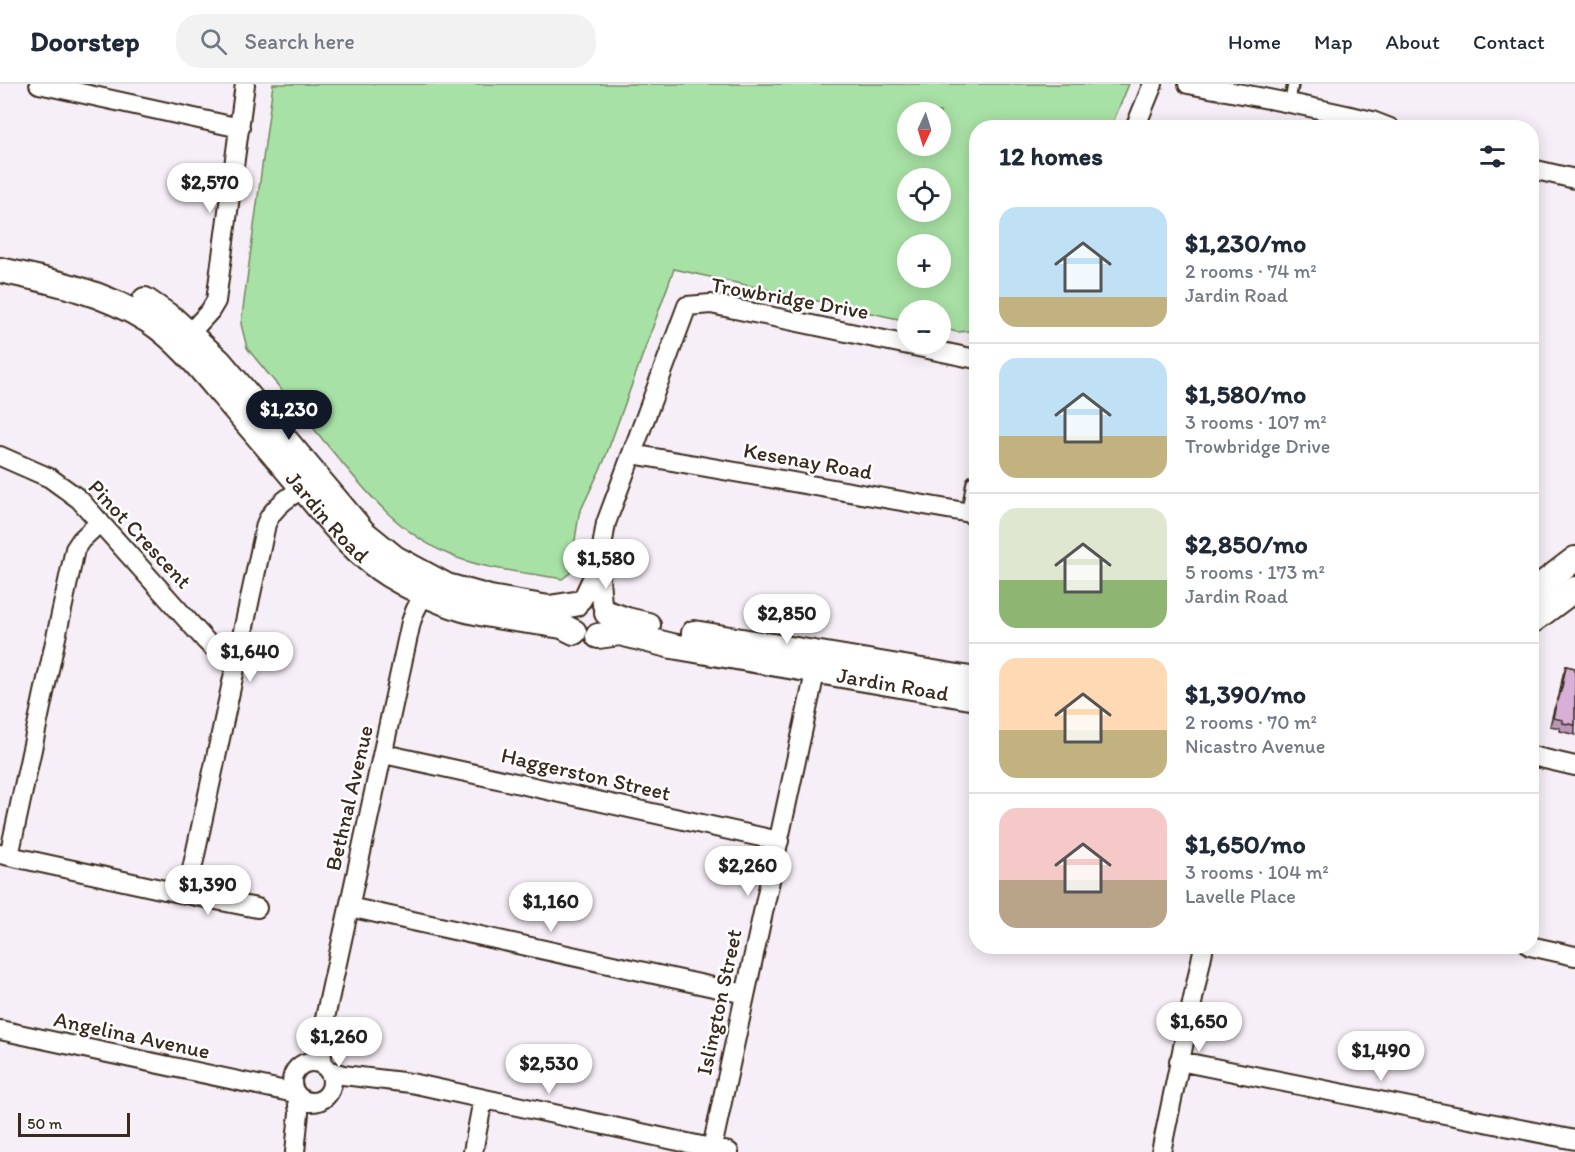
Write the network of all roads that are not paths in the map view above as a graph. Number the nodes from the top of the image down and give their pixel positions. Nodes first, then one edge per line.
1 (39, 84) edge
2 (245, 84) edge
3 (1153, 84) edge
4 (1188, 84) edge
5 (1292, 93) edge
6 (1138, 120) edge
7 (1361, 120) edge
8 (240, 128) junction
9 (1539, 170) edge
10 (1575, 178) edge
11 (0, 255) edge
12 (0, 270) edge
13 (184, 339) junction
14 (969, 358) edge
15 (632, 454) junction
16 (0, 456) edge
17 (310, 484) junction
18 (969, 513) edge
19 (100, 522) junction
20 (1575, 559) edge
21 (428, 586) junction
22 (1539, 587) edge
23 (1575, 590) edge
24 (592, 606) junction
25 (1539, 616) edge
26 (574, 632) junction
27 (598, 636) junction
28 (238, 652) junction
29 (818, 663) junction
30 (969, 679) edge
31 (969, 696) edge
32 (384, 754) junction
33 (1539, 758) edge
34 (1575, 766) edge
35 (778, 842) junction
36 (4, 855) edge
37 (165, 890) junction
38 (349, 907) junction
39 (258, 908) dead end
40 (1539, 948) edge
41 (1202, 954) edge
42 (1575, 956) edge
43 (745, 994) junction
44 (0, 1030) edge
45 (322, 1032) junction
46 (1179, 1061) junction
47 (326, 1067) junction
48 (297, 1069) junction
49 (364, 1079) junction
50 (255, 1085) junction
51 (296, 1094) junction
52 (324, 1097) junction
53 (483, 1099) junction
54 (1575, 1140) edge
55 (650, 1144) edge
56 (297, 1145) edge
57 (720, 1150) edge
58 (473, 1152) edge
59 (1161, 1152) edge

1 - 8 street
2 - 8 street
3 - 6 street
4 - 5 street
5 - 7 street
8 - 13 street
9 - 10 street
11 - 13 street, Jardin Road
12 - 13 street, Jardin Road
13 - 17 street, Jardin Road
14 - 15 street, Trowbridge Drive
15 - 18 street, Kesenay Road
15 - 24 street, Trowbridge Drive
16 - 19 street, Pinot Crescent
17 - 21 street, Jardin Road
17 - 28 street
19 - 28 street, Pinot Crescent
19 - 36 street
20 - 22 street
21 - 24 street, Jardin Road
21 - 26 street, Jardin Road
21 - 32 street, Bethnal Avenue
23 - 25 street
24 - 26 street
24 - 27 street
24 - 29 street, Jardin Road
26 - 27 street
27 - 29 street, Jardin Road
28 - 37 street
29 - 30 street, Jardin Road
29 - 31 street, Jardin Road
29 - 35 street, Islington Street
32 - 35 street, Haggerston Street
32 - 38 street, Bethnal Avenue
33 - 34 street
35 - 43 street, Islington Street
36 - 37 street
37 - 39 street
38 - 43 street
38 - 45 street, Bethnal Avenue
40 - 42 street
41 - 46 street
43 - 57 street, Islington Street
44 - 50 street, Angelina Avenue
45 - 47 street, Bethnal Avenue
45 - 48 street, Bethnal Avenue
46 - 54 street
46 - 59 street
47 - 48 street
47 - 49 street
47 - 52 street
48 - 50 street, Angelina Avenue
48 - 51 street
49 - 52 street
49 - 53 street
50 - 51 street, Angelina Avenue
51 - 52 street
51 - 56 street
52 - 56 street
53 - 55 street
53 - 58 street
55 - 57 street

